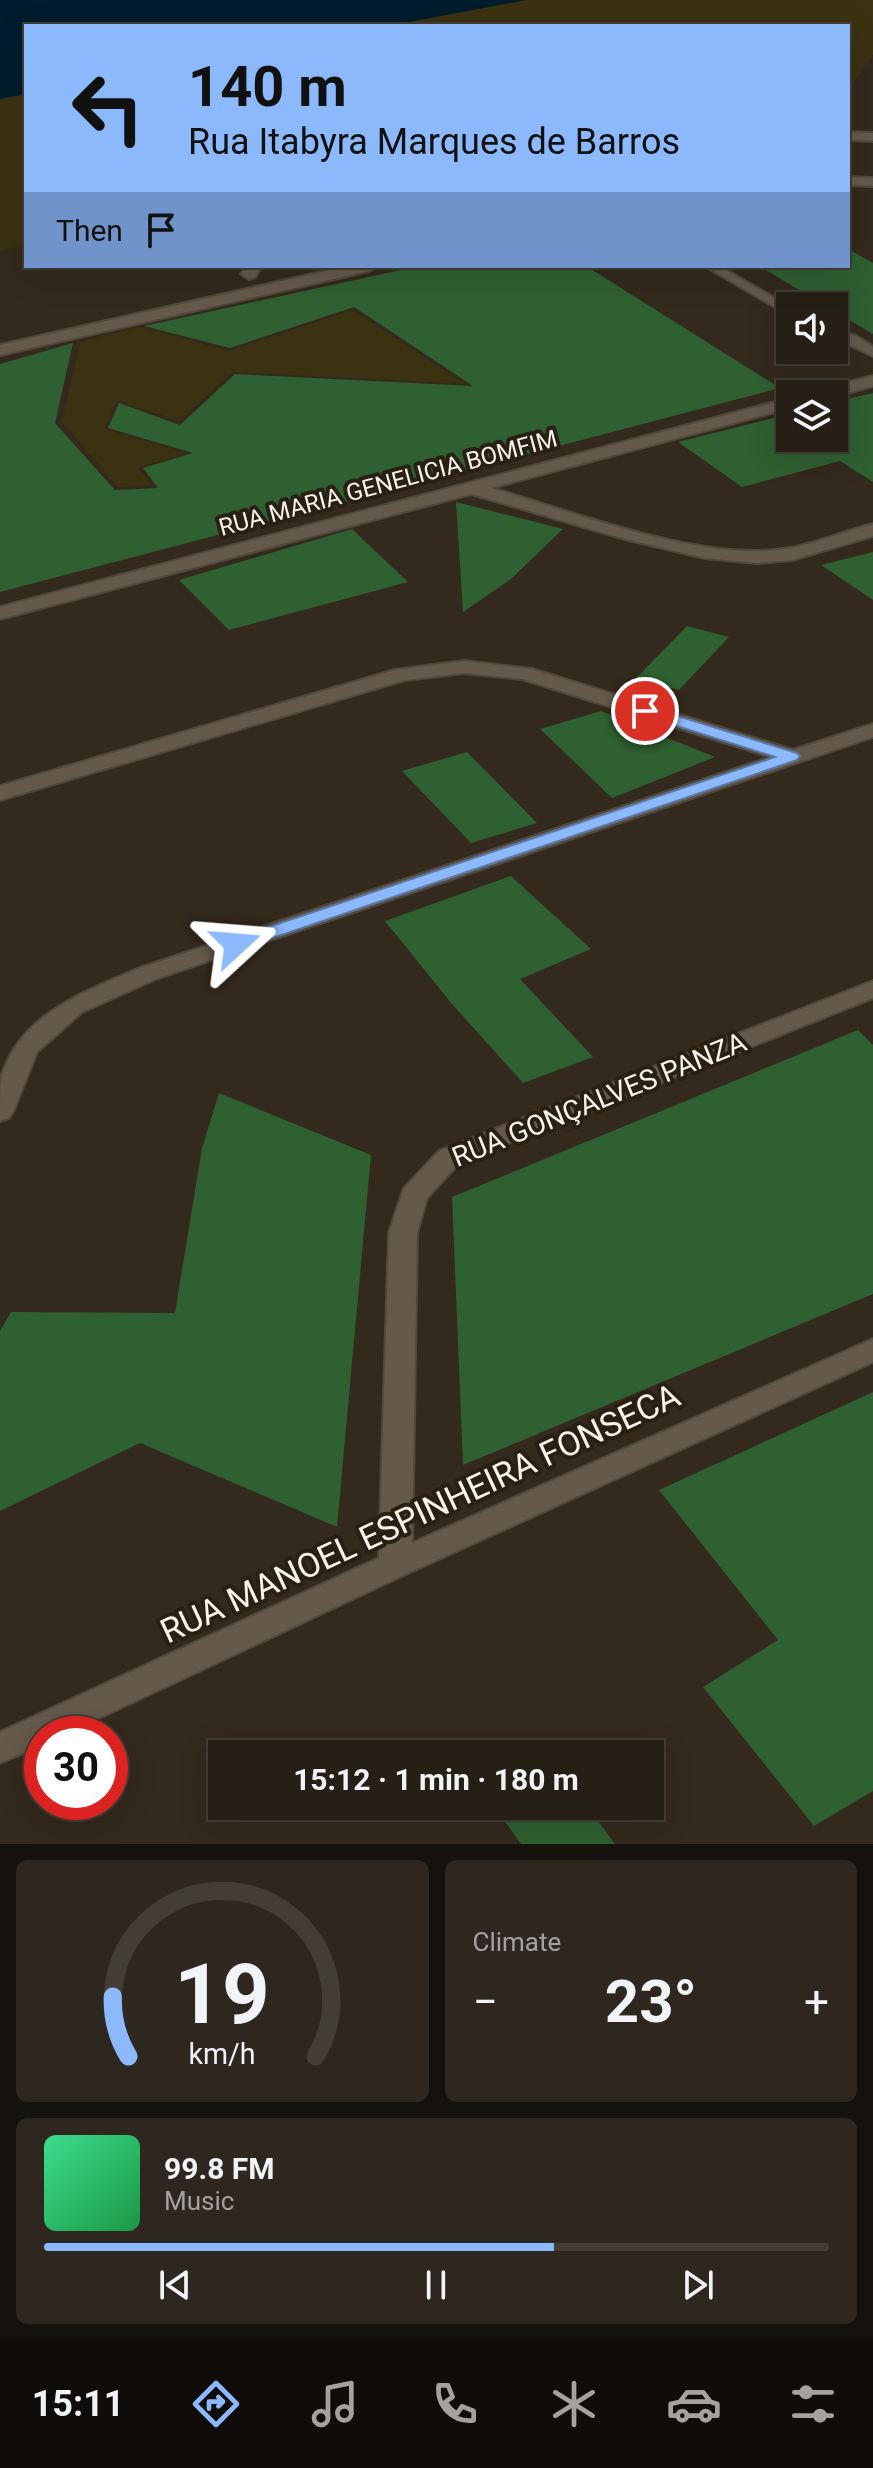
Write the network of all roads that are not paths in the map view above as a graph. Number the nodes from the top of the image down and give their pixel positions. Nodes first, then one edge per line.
1 (850, 136) edge
2 (873, 137) edge
3 (850, 181) edge
4 (873, 182) edge
5 (360, 268) edge
6 (714, 268) edge
7 (776, 304) edge
8 (848, 338) edge
9 (0, 350) edge
10 (873, 352) edge
11 (873, 381) edge
12 (848, 388) edge
13 (776, 407) edge
14 (465, 486) junction
15 (873, 530) edge
16 (0, 613) edge
17 (873, 730) edge
18 (791, 756) junction
19 (0, 793) edge
20 (873, 989) edge
21 (0, 1112) edge
22 (873, 1350) edge
23 (395, 1565) junction
24 (0, 1748) edge

1 - 2 street
3 - 4 street
5 - 9 street
6 - 7 lane
8 - 10 lane
11 - 12 street
13 - 14 street, RUA MARIA GENELICIA BOMFIM
14 - 15 street
14 - 16 street, RUA MARIA GENELICIA BOMFIM
17 - 18 street
18 - 19 street
18 - 21 street
20 - 23 street, RUA GONÇALVES PANZA
22 - 23 street, RUA MANOEL ESPINHEIRA FONSECA
23 - 24 street, RUA MANOEL ESPINHEIRA FONSECA

